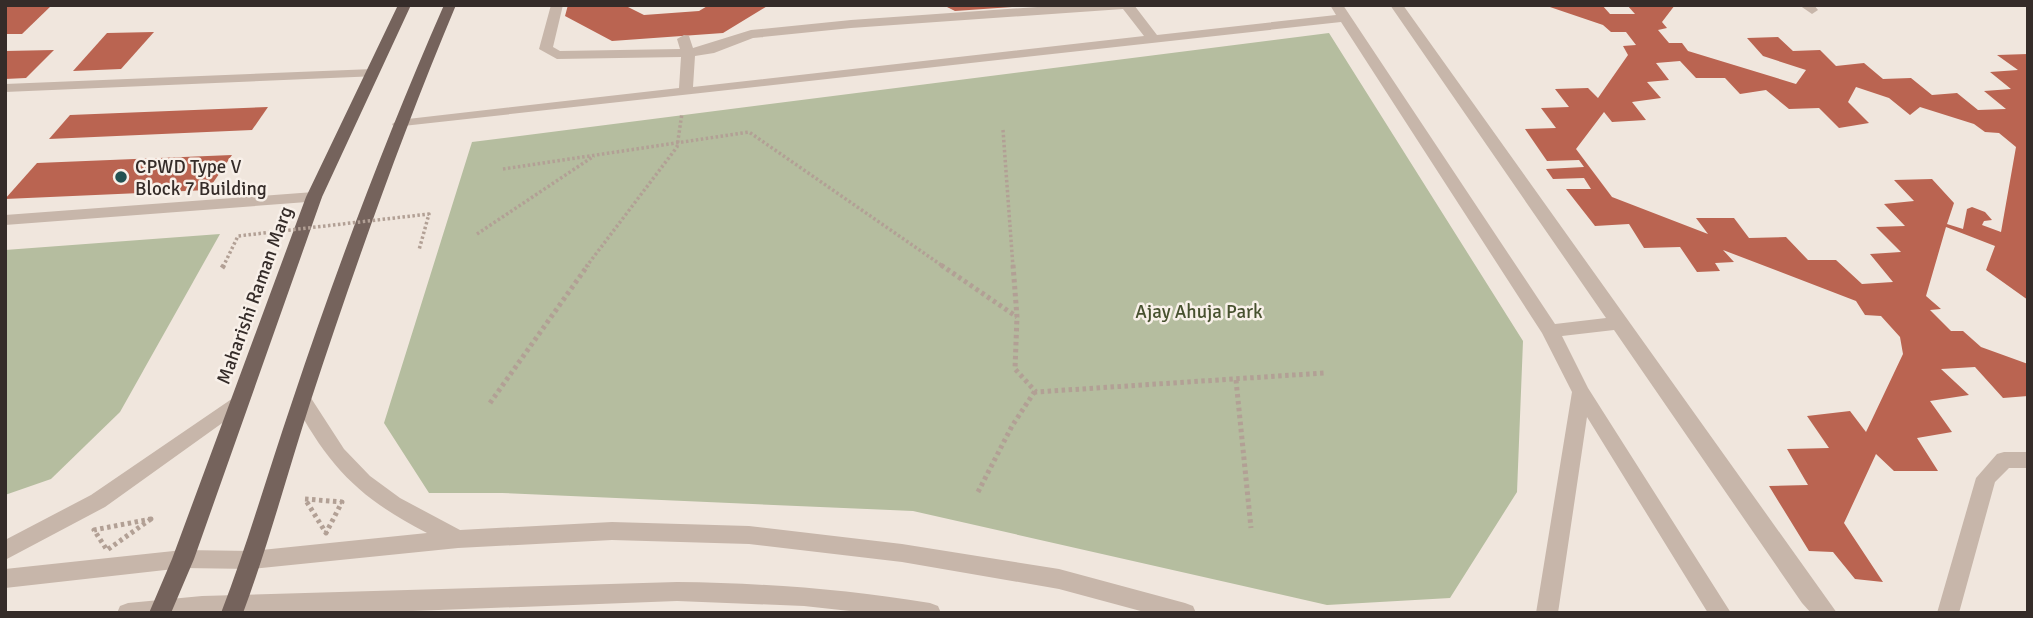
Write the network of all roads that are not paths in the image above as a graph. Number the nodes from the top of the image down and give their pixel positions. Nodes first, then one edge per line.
1 (405, 5) edge
2 (450, 5) edge
3 (557, 5) edge
4 (1126, 5) edge
5 (1396, 5) edge
6 (1339, 11) edge
7 (1153, 39) junction
8 (686, 46) junction
9 (373, 73) junction
10 (5, 88) edge
11 (685, 92) junction
12 (399, 124) junction
13 (314, 197) junction
14 (5, 220) edge
15 (1619, 323) junction
16 (1550, 331) junction
17 (1581, 392) junction
18 (302, 400) junction
19 (239, 401) junction
20 (2028, 460) edge
21 (458, 539) junction
22 (5, 551) edge
23 (183, 559) junction
24 (253, 560) junction
25 (5, 579) edge
26 (418, 607) edge
27 (234, 609) edge
28 (161, 610) edge
29 (128, 613) edge
30 (930, 613) edge
31 (1185, 613) edge
32 (1547, 613) edge
33 (1720, 613) edge
34 (1826, 613) edge
35 (1948, 613) edge

1 - 9 main road, Maharishi Raman Marg
2 - 12 main road
3 - 8 street
4 - 7 street
4 - 8 street
5 - 15 street
6 - 7 street
6 - 16 street
7 - 11 street
8 - 11 street
9 - 10 street
9 - 13 main road, Maharishi Raman Marg
11 - 12 street
12 - 18 main road
13 - 14 street
13 - 19 main road, Maharishi Raman Marg
15 - 16 street
15 - 34 street
16 - 17 street
17 - 32 street
17 - 33 street
18 - 21 street
18 - 24 main road
19 - 22 street
19 - 23 main road, Maharishi Raman Marg
20 - 35 street
21 - 24 street
21 - 31 street
23 - 24 street
23 - 25 street
23 - 28 main road, Maharishi Raman Marg
24 - 27 main road
26 - 27 street
26 - 30 street
27 - 28 street
28 - 29 street

